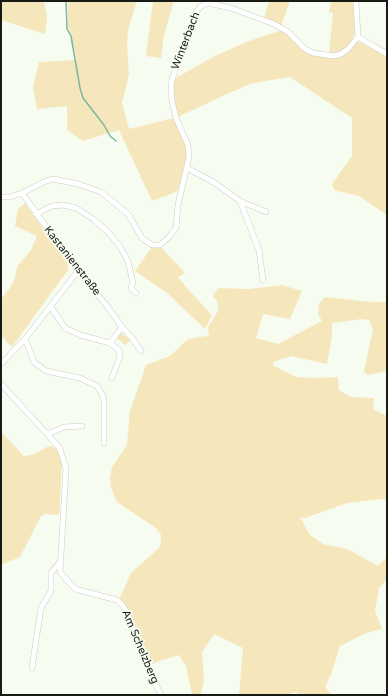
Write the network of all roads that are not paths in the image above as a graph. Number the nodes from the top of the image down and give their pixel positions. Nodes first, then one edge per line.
1 (356, 1) edge
2 (358, 37) junction
3 (387, 54) edge
4 (187, 168) junction
5 (22, 193) junction
6 (1, 197) edge
7 (240, 201) junction
8 (266, 212) dead end
9 (36, 214) junction
10 (78, 271) junction
11 (263, 280) dead end
12 (136, 293) dead end
13 (50, 307) junction
14 (122, 327) junction
15 (25, 339) junction
16 (110, 343) junction
17 (141, 351) dead end
18 (1, 364) edge
19 (112, 378) dead end
20 (1, 384) edge
21 (82, 426) dead end
22 (48, 434) junction
23 (104, 443) dead end
24 (60, 562) junction
25 (32, 668) dead end
26 (161, 695) edge

1 - 2 street
2 - 3 street
2 - 4 street, Winterbach
4 - 5 street, Winterbach
4 - 7 street
5 - 6 street
5 - 9 street, Kastanienstraße
7 - 8 street
7 - 11 street
9 - 10 street, Kastanienstraße
9 - 12 street
10 - 13 street
10 - 14 street, Kastanienstraße
13 - 15 street
13 - 16 street
14 - 16 street
14 - 17 street, Kastanienstraße
15 - 18 street
15 - 23 street
16 - 19 street
20 - 22 street
21 - 22 street
22 - 24 street
24 - 25 street
24 - 26 street, Am Schelzberg

